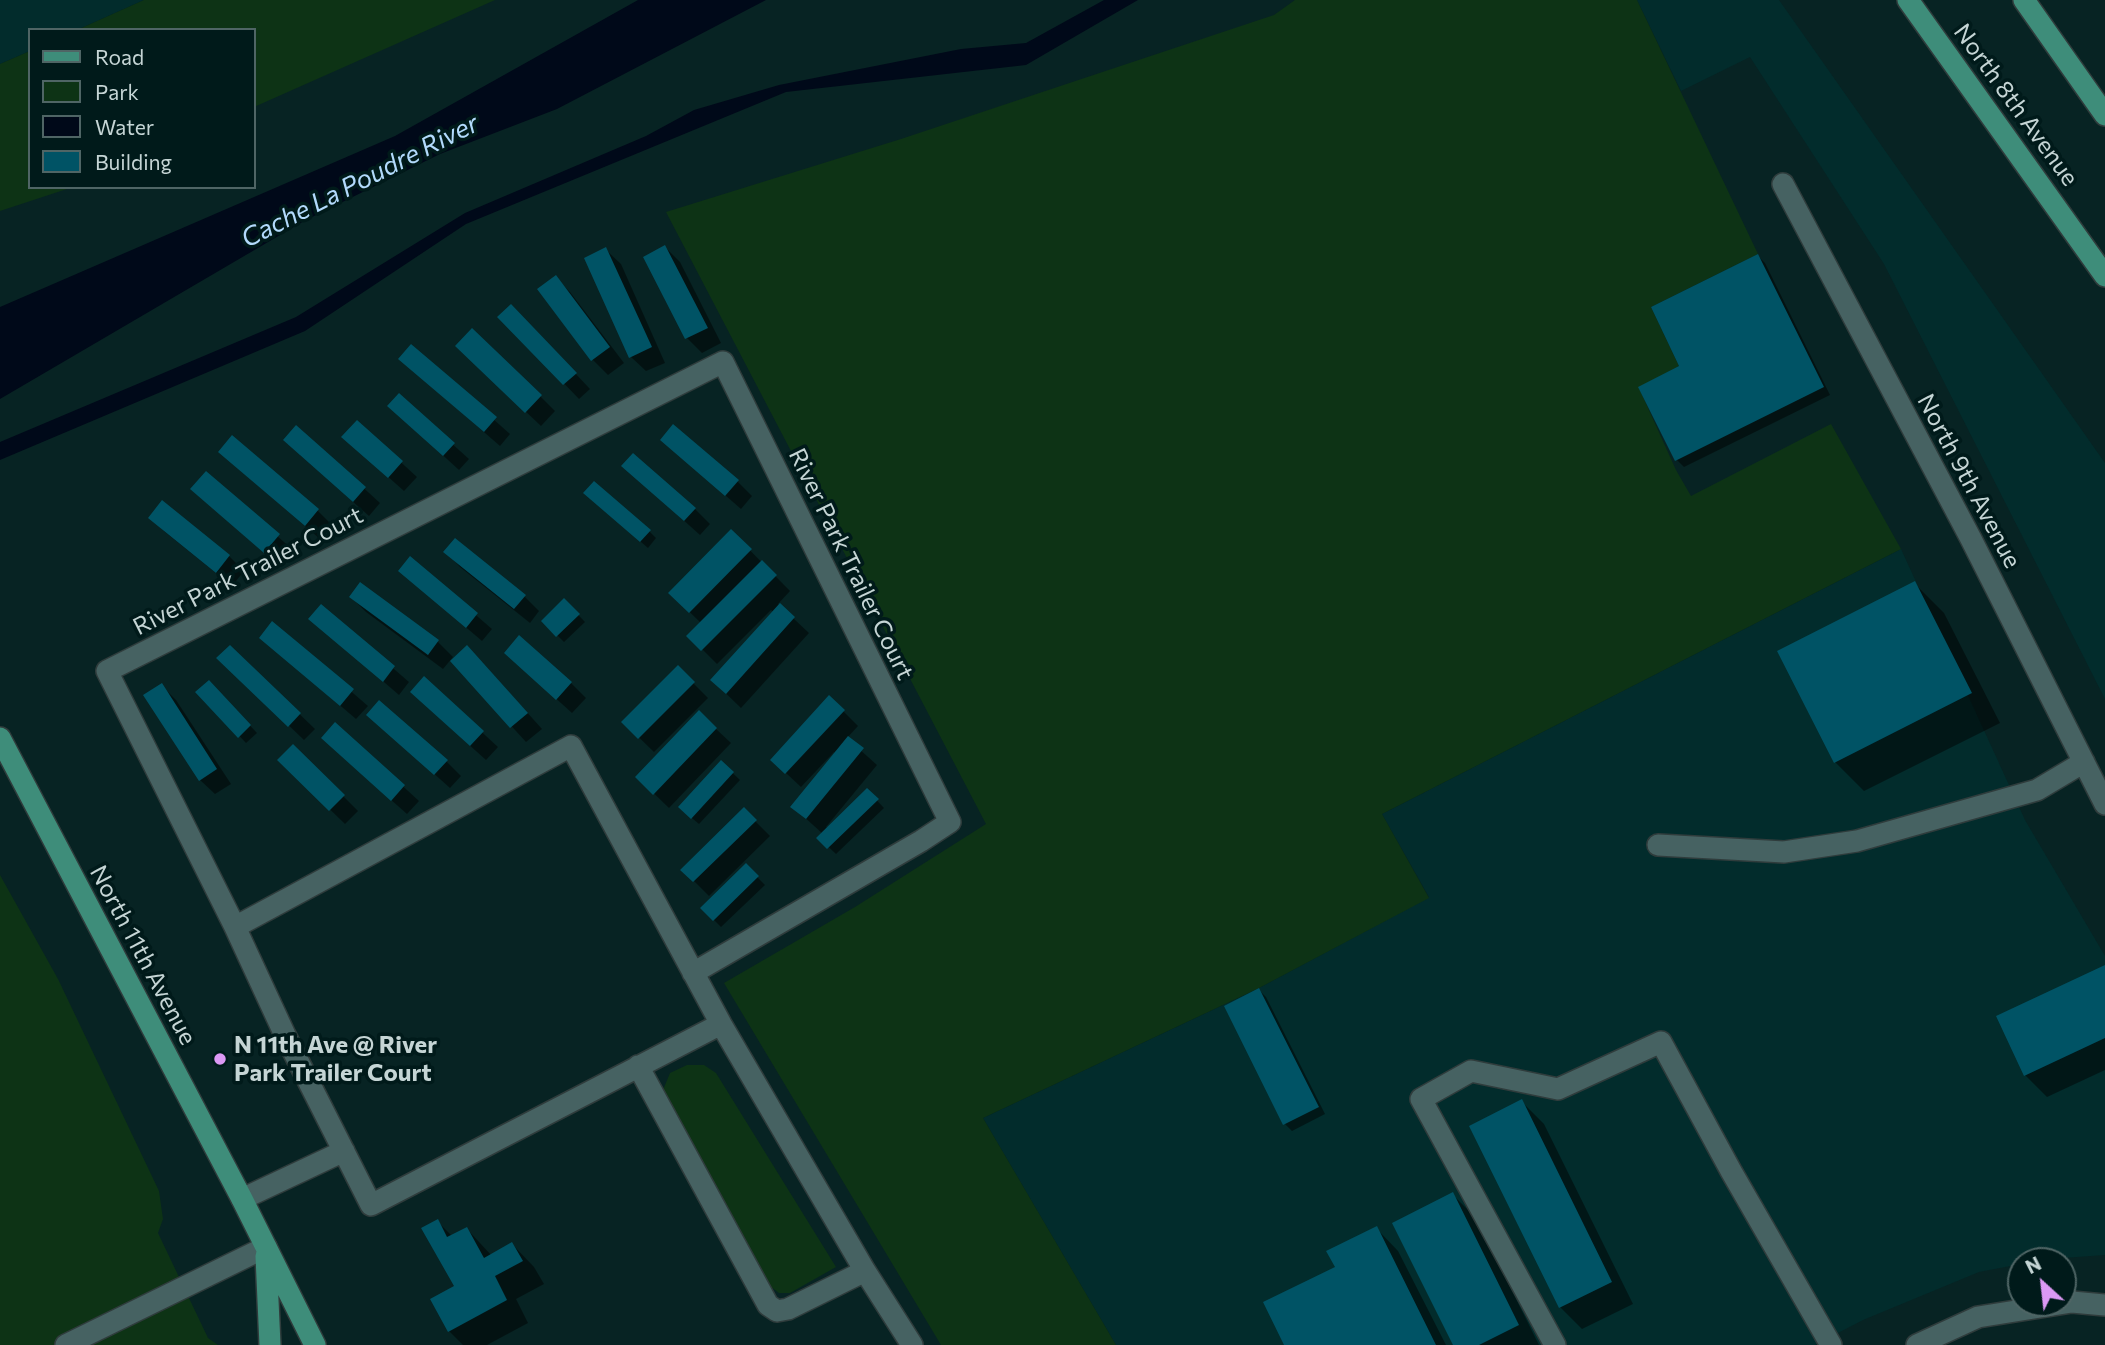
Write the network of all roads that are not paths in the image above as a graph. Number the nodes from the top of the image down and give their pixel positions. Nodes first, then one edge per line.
1 (1908, 0) edge
2 (2024, 0) edge
3 (2105, 115) edge
4 (1783, 184) dead end
5 (2105, 275) edge
6 (0, 738) edge
7 (2084, 762) junction
8 (2105, 804) edge
9 (1658, 845) dead end
10 (234, 927) junction
11 (693, 973) junction
12 (720, 1024) junction
13 (638, 1066) junction
14 (344, 1151) junction
15 (242, 1199) junction
16 (266, 1247) junction
17 (865, 1270) junction
18 (2105, 1305) edge
19 (66, 1345) edge
20 (270, 1345) edge
21 (315, 1345) edge
22 (912, 1345) edge
23 (1555, 1345) edge
24 (1831, 1345) edge
25 (1917, 1345) edge

1 - 5 main road, North 8th Avenue
2 - 3 main road
4 - 7 street, North 9th Avenue
6 - 15 main road, North 11th Avenue
7 - 8 street, North 9th Avenue
7 - 9 street
10 - 11 street
10 - 11 street, River Park Trailer Court
10 - 14 street
11 - 12 street
12 - 13 street
12 - 17 street
13 - 14 street
13 - 17 street
14 - 15 street
15 - 16 main road, North 11th Avenue
16 - 19 street
16 - 20 main road
16 - 21 main road, North 11th Avenue
17 - 22 street
18 - 25 street
23 - 24 street

